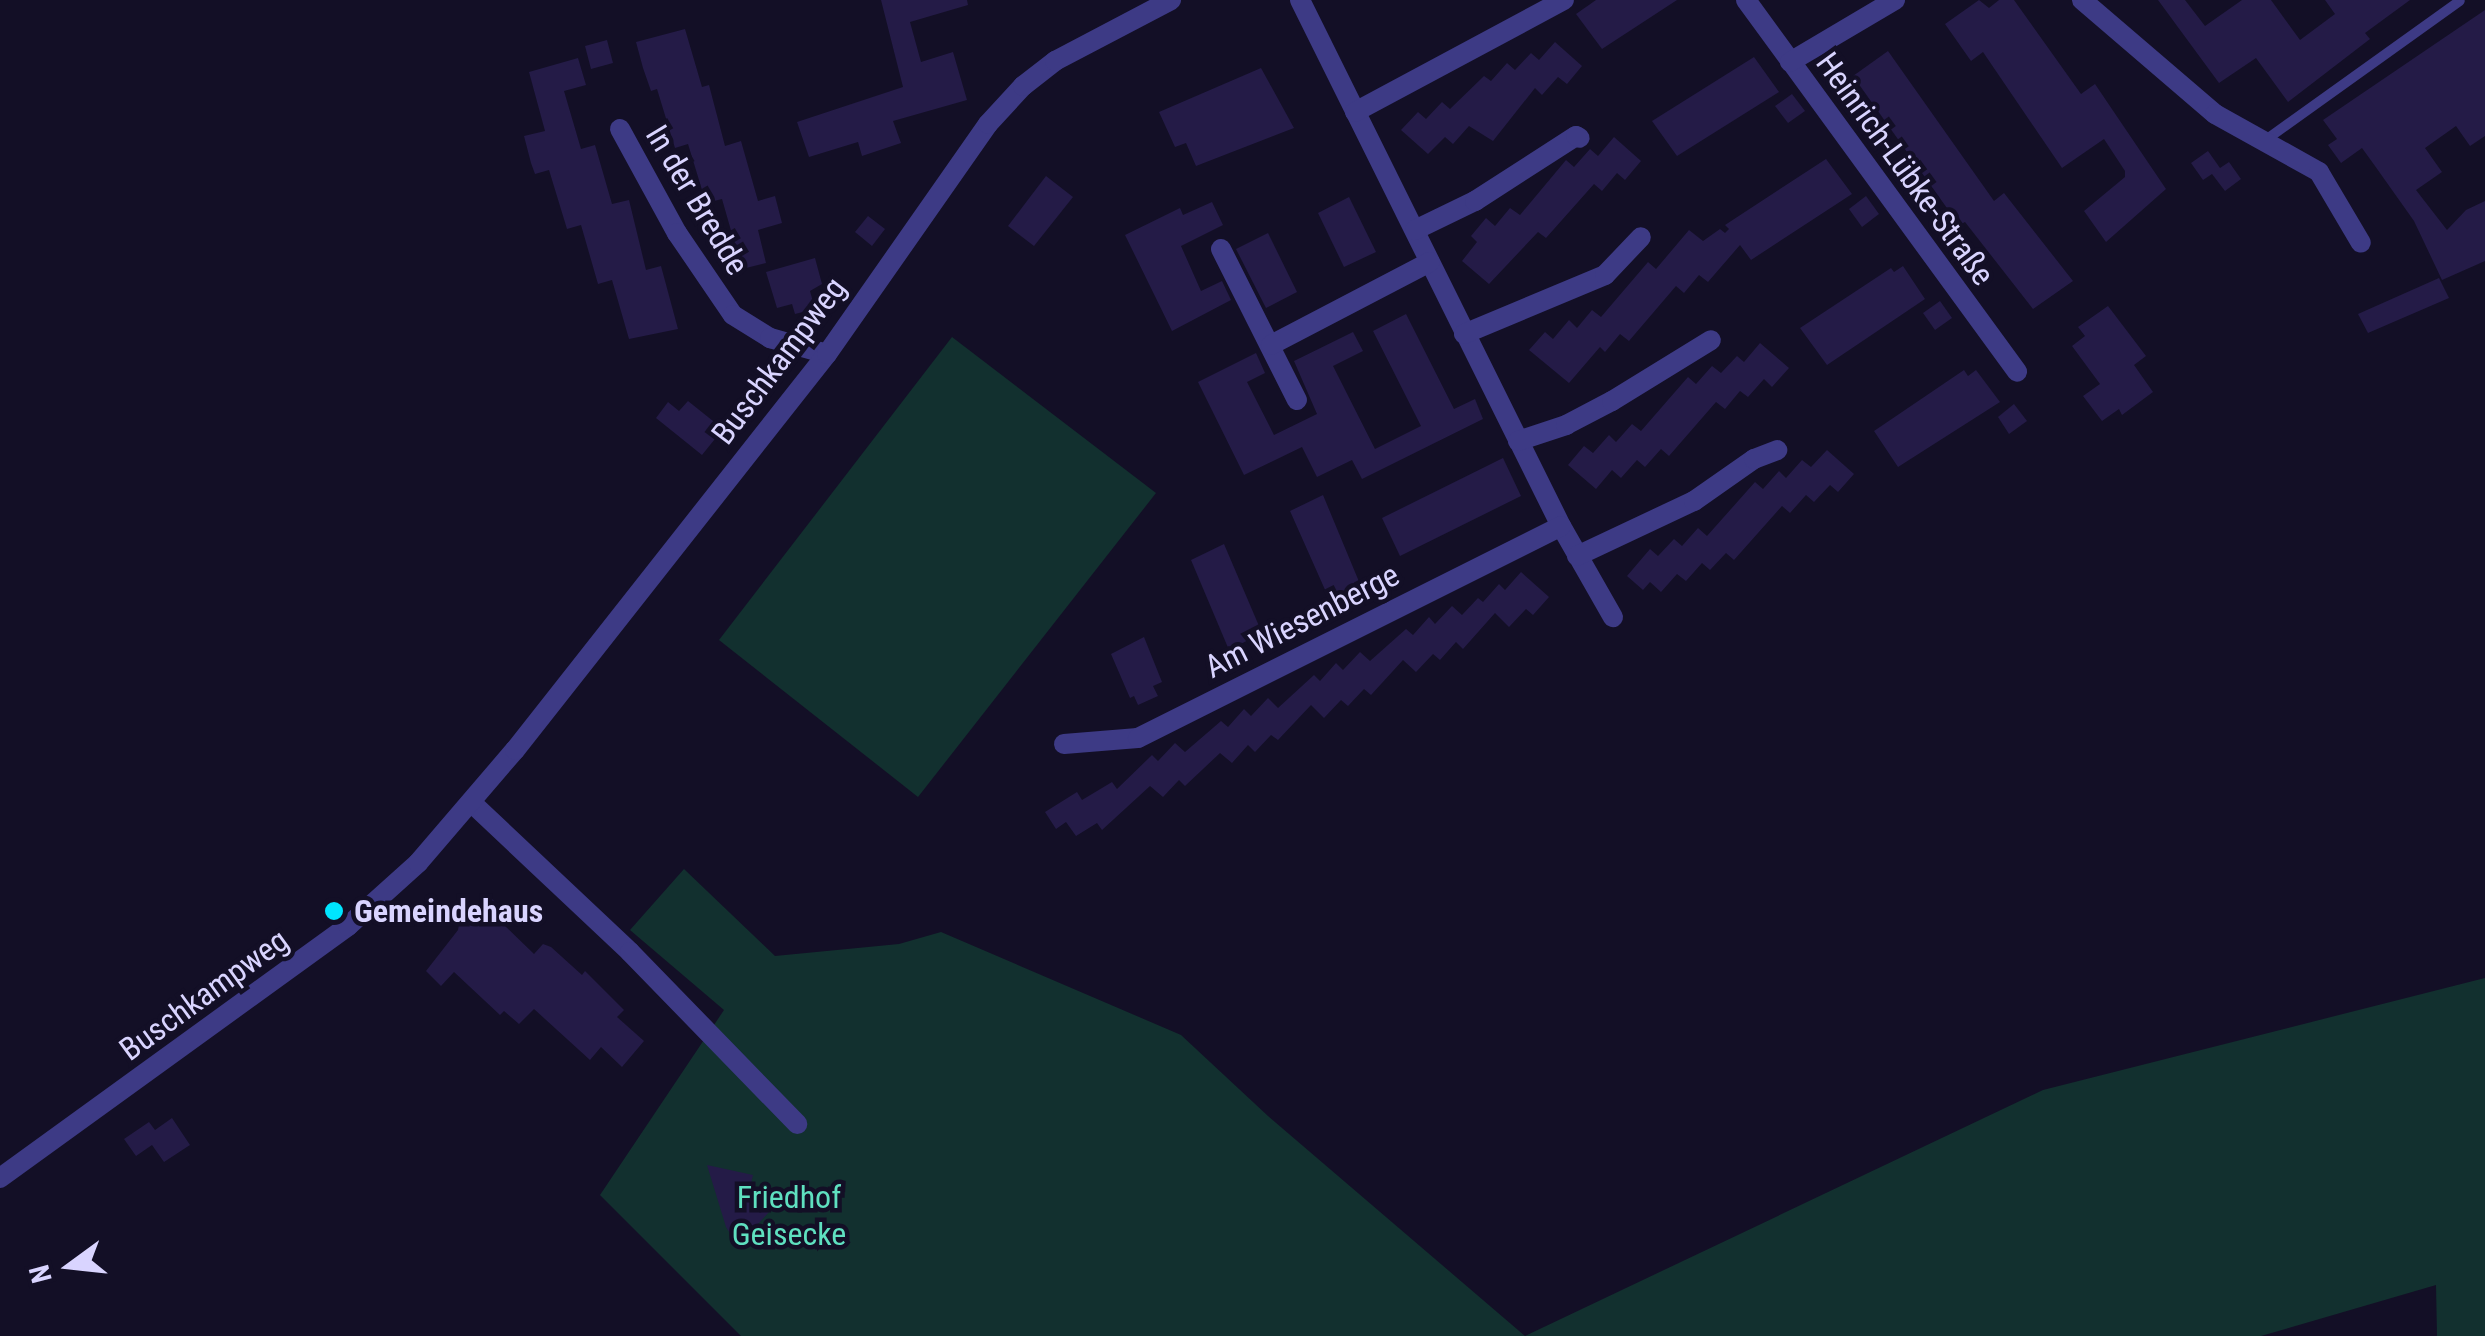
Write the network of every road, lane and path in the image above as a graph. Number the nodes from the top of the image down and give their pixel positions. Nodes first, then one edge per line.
1 (1171, 0) edge
2 (1300, 0) edge
3 (1746, 0) edge
4 (1895, 0) edge
5 (2082, 0) edge
6 (1563, 1) edge
7 (2460, 1) edge
8 (1790, 62) junction
9 (1355, 112) junction
10 (620, 129) dead end
11 (1580, 138) dead end
12 (2267, 139) junction
13 (1415, 230) junction
14 (1641, 237) dead end
15 (2361, 242) dead end
16 (1221, 248) dead end
17 (1430, 262) junction
18 (1464, 334) junction
19 (1711, 340) dead end
20 (1271, 346) junction
21 (827, 354) junction
22 (2017, 372) dead end
23 (1297, 400) dead end
24 (1518, 441) junction
25 (1777, 450) dead end
26 (1561, 526) junction
27 (1577, 556) junction
28 (1613, 617) dead end
29 (1064, 744) dead end
30 (472, 803) junction
31 (797, 1124) dead end
32 (0, 1178) edge

1 - 21 street, Buschkampweg
2 - 9 street
3 - 8 street, Heinrich-Lübke-Straße
4 - 8 street
5 - 12 street
6 - 9 street
7 - 12 lane
8 - 22 street, Heinrich-Lübke-Straße
9 - 13 street
10 - 21 street, In der Bredde
11 - 13 street
12 - 15 street
13 - 17 street
14 - 18 street
16 - 20 street
17 - 18 street
17 - 20 street
18 - 24 street
19 - 24 street
20 - 23 street
21 - 30 street, Buschkampweg
24 - 26 street
25 - 27 street
26 - 27 street
26 - 29 street, Am Wiesenberge
27 - 28 street
30 - 31 street
30 - 32 street, Buschkampweg

